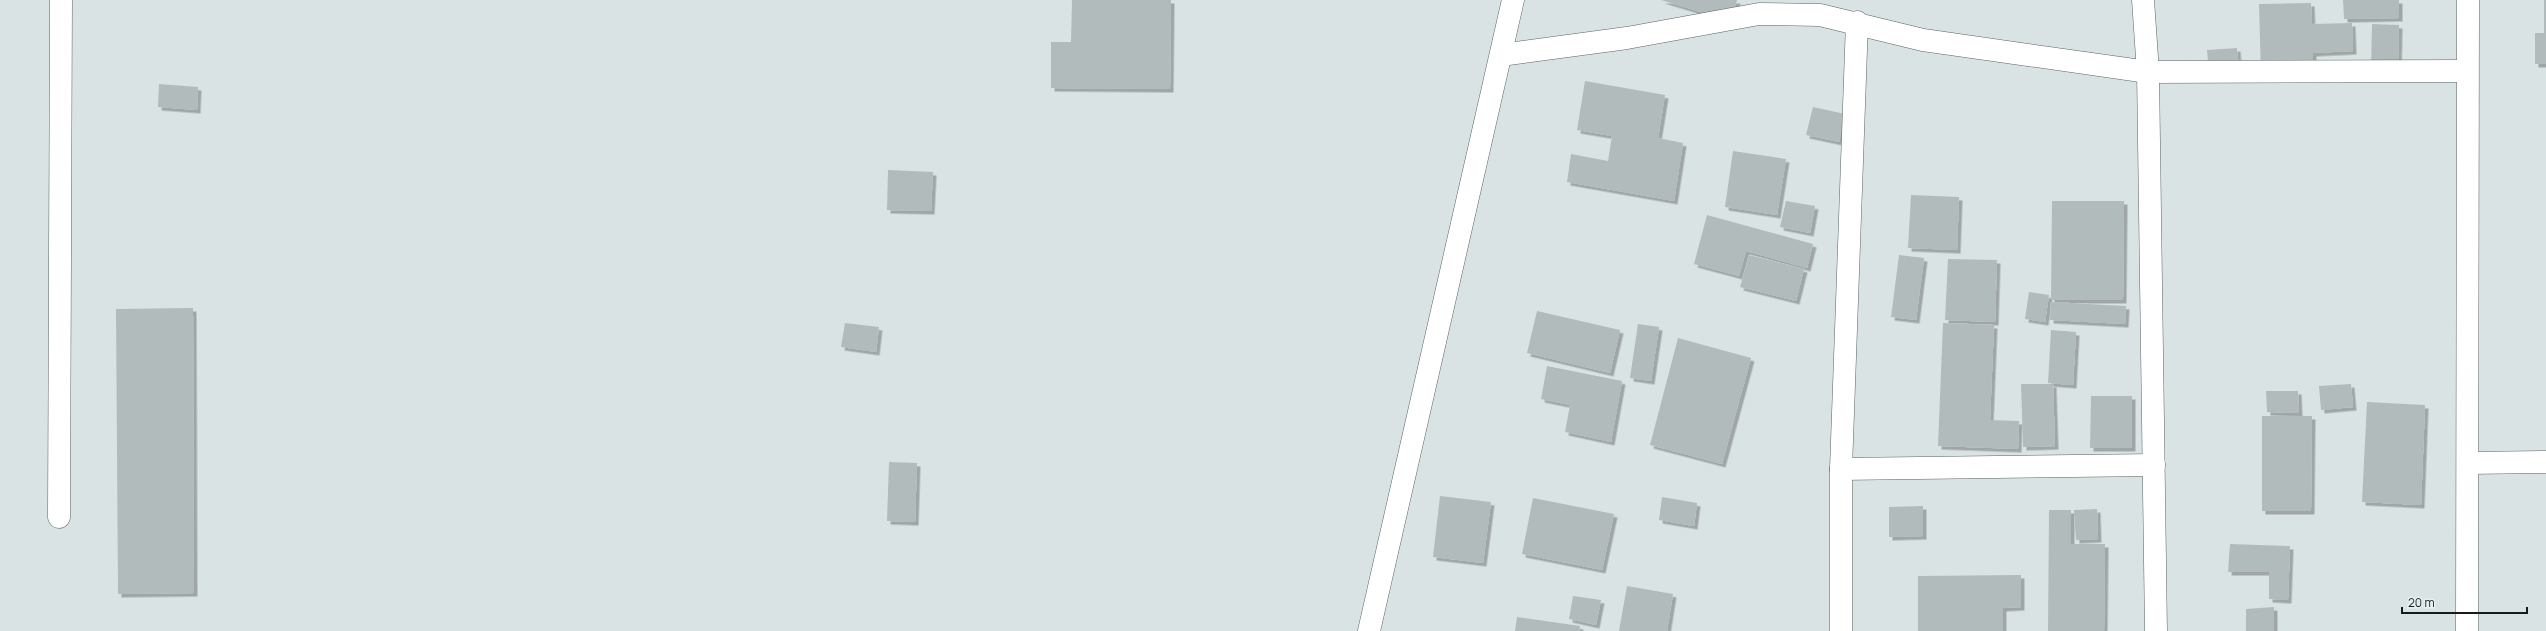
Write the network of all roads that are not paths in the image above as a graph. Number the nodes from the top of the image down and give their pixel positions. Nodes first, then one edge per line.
1 (61, 0) edge
2 (1513, 0) edge
3 (2143, 0) edge
4 (2468, 0) edge
5 (1857, 22) junction
6 (1501, 55) junction
7 (2466, 71) junction
8 (2148, 72) junction
9 (2546, 462) edge
10 (2469, 464) junction
11 (2154, 465) junction
12 (1841, 469) junction
13 (59, 517) dead end
14 (1369, 631) edge
15 (1841, 631) edge
16 (2156, 631) edge
17 (2467, 631) edge

1 - 13 street
2 - 6 street
3 - 8 street
4 - 7 street
5 - 6 street
5 - 8 street
5 - 12 street
6 - 14 street
7 - 8 street
7 - 10 street
8 - 11 street
9 - 10 street
10 - 17 street
11 - 12 street
11 - 16 street
12 - 15 street

